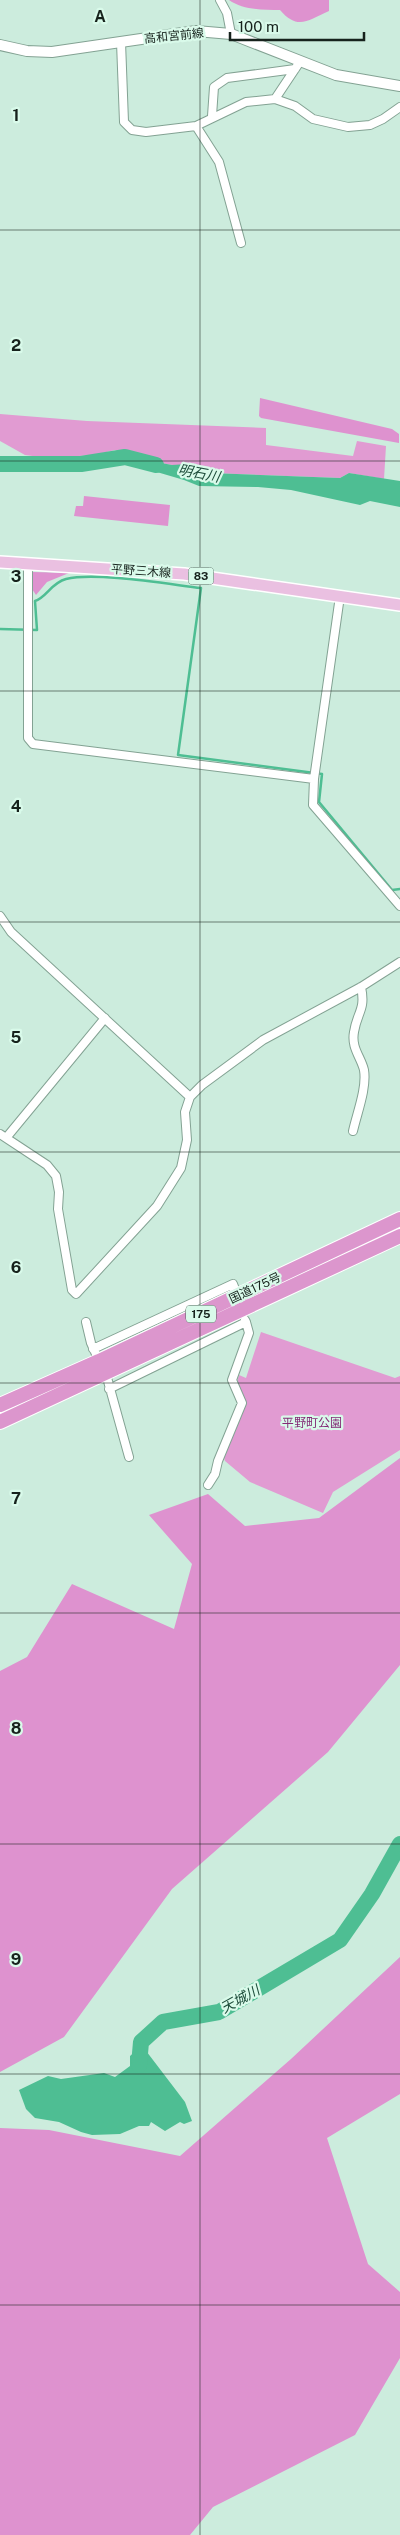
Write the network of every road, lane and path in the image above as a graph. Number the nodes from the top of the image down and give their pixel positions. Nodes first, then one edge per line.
1 (220, 0) edge
2 (230, 34) junction
3 (121, 42) junction
4 (0, 45) edge
5 (297, 66) junction
6 (400, 86) edge
7 (275, 99) junction
8 (400, 107) edge
9 (212, 116) junction
10 (196, 126) junction
11 (241, 243) dead end
12 (0, 562) edge
13 (28, 562) junction
14 (340, 596) junction
15 (400, 605) edge
16 (314, 779) junction
17 (400, 906) edge
18 (0, 916) edge
19 (400, 962) edge
20 (361, 987) junction
21 (105, 1018) junction
22 (190, 1097) junction
23 (353, 1131) dead end
24 (3, 1136) edge
25 (400, 1219) edge
26 (400, 1236) edge
27 (244, 1316) junction
28 (86, 1322) dead end
29 (99, 1362) junction
30 (109, 1389) junction
31 (0, 1406) edge
32 (0, 1422) edge
33 (129, 1457) dead end
34 (208, 1485) dead end

1 - 2 street
2 - 3 street, 高和宮前線
2 - 5 street, 高和宮前線
3 - 4 street, 高和宮前線
3 - 10 street
5 - 6 street, 高和宮前線
5 - 7 street
5 - 9 street
7 - 8 street
7 - 9 street
9 - 10 street
10 - 11 street
12 - 13 main road, 平野三木線 / 83
13 - 14 main road, 平野三木線 / 83
13 - 16 street
14 - 15 main road, 平野三木線 / 83
14 - 16 street
16 - 17 street
18 - 21 street
19 - 20 street
20 - 22 street
20 - 23 street
21 - 22 street
21 - 24 street
22 - 24 street
25 - 29 highway, 国道175号 / 175
26 - 27 highway, 国道175号 / 175
27 - 29 highway, 国道175号 / 175
27 - 30 street
27 - 34 street
28 - 29 street
29 - 30 street
29 - 31 highway, 国道175号 / 175
29 - 32 highway, 国道175号 / 175
30 - 33 street

